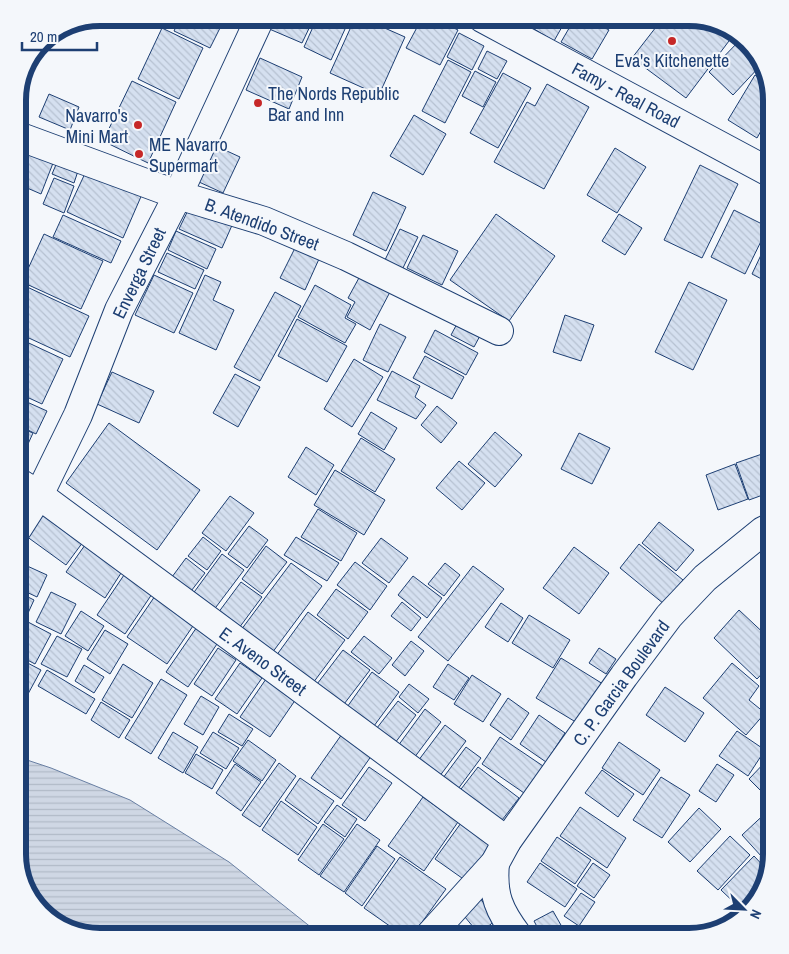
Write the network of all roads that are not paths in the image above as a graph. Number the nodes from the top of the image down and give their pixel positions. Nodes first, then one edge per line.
1 (256, 26) edge
2 (497, 26) edge
3 (26, 139) edge
4 (763, 168) edge
5 (178, 195) junction
6 (499, 331) dead end
7 (28, 488) edge
8 (763, 531) edge
9 (502, 852) junction
10 (436, 928) edge
11 (512, 928) edge

1 - 5 street, Enverga Street
2 - 4 street, Famy - Real Road
3 - 5 street, B. Atendido Street
5 - 6 street, B. Atendido Street
5 - 7 street, Enverga Street
7 - 9 street, E. Aveno Street
8 - 9 street, C. P. Garcia Boulevard
9 - 10 street, C. P. Garcia Boulevard
9 - 11 street

